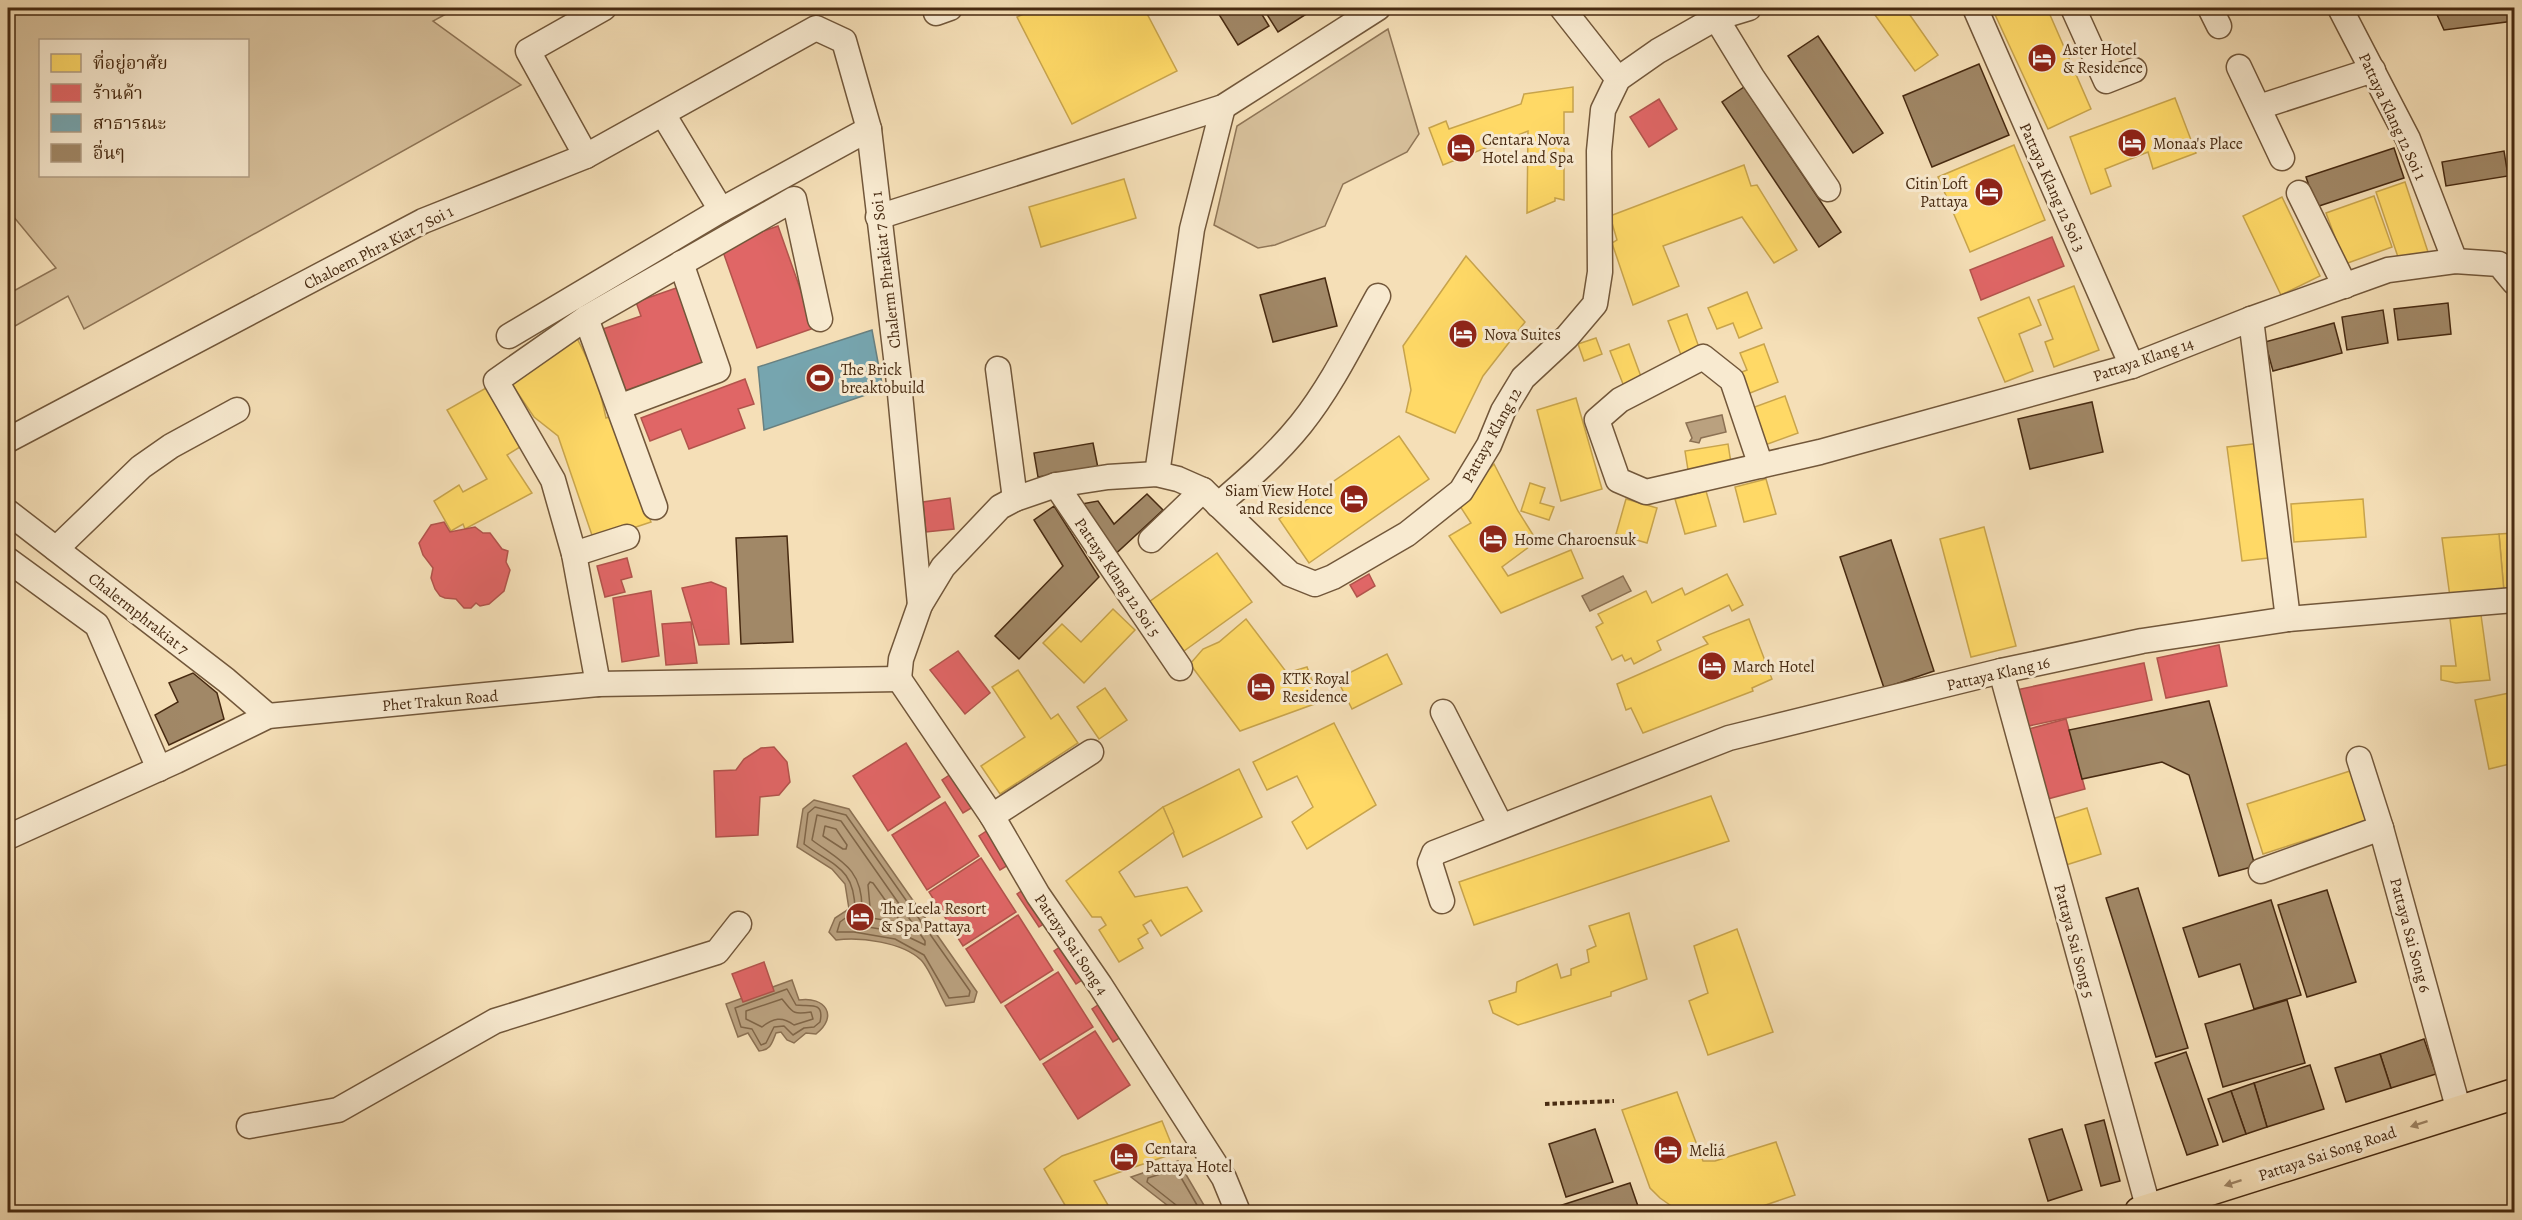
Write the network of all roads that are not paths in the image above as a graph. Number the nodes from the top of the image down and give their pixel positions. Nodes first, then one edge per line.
1 (604, 8) edge
2 (1378, 8) edge
3 (1562, 8) edge
4 (1975, 8) edge
5 (2073, 8) edge
6 (2340, 8) edge
7 (1732, 12) edge
8 (2239, 67) dead end
9 (2134, 70) dead end
10 (2373, 70) junction
11 (1618, 79) junction
12 (1223, 106) junction
13 (2259, 107) junction
14 (663, 114) junction
15 (868, 129) junction
16 (586, 156) junction
17 (2282, 158) dead end
18 (1828, 189) dead end
19 (2299, 193) dead end
20 (721, 210) junction
21 (878, 217) junction
22 (2455, 261) junction
23 (681, 263) junction
24 (2514, 282) edge
25 (2345, 286) junction
26 (1378, 296) dead end
27 (586, 318) junction
28 (820, 319) dead end
29 (2251, 319) junction
30 (509, 336) dead end
31 (2132, 366) junction
32 (998, 369) dead end
33 (619, 407) junction
34 (237, 410) dead end
35 (8, 440) edge
36 (1761, 466) junction
37 (1156, 474) junction
38 (1056, 485) junction
39 (1210, 497) junction
40 (1015, 499) junction
41 (655, 507) dead end
42 (8, 512) edge
43 (35, 533) junction
44 (627, 537) dead end
45 (1151, 540) dead end
46 (56, 549) junction
47 (574, 554) junction
48 (9, 562) edge
49 (2514, 600) edge
50 (920, 605) junction
51 (2288, 619) junction
52 (1180, 668) dead end
53 (2001, 672) junction
54 (899, 679) junction
55 (598, 684) junction
56 (1443, 712) dead end
57 (268, 716) junction
58 (1091, 752) dead end
59 (2359, 759) dead end
60 (159, 769) junction
61 (992, 816) junction
62 (1501, 826) junction
63 (2381, 828) junction
64 (8, 837) edge
65 (2261, 871) dead end
66 (1442, 901) dead end
67 (739, 924) dead end
68 (2514, 1094) edge
69 (2459, 1111) junction
70 (249, 1126) dead end
71 (2144, 1211) edge
72 (1238, 1212) edge

1 - 16 street
2 - 12 street
3 - 11 street
4 - 31 street, Pattaya Klang 12 Soi 3
5 - 9 street
6 - 10 street, Pattaya Klang 12 Soi 1
7 - 11 street, Pattaya Klang 12
7 - 18 street
8 - 13 street
10 - 13 street
10 - 22 street, Pattaya Klang 12 Soi 1
11 - 39 street, Pattaya Klang 12
12 - 21 street
12 - 37 street
13 - 17 street
14 - 15 street, Chalerm Phrakiat 7 Soi 1
14 - 16 street, Chaloem Phra Kiat 7 Soi 1
14 - 20 street
15 - 20 street
15 - 21 street, Chalerm Phrakiat 7 Soi 1
16 - 35 street, Chaloem Phra Kiat 7 Soi 1
19 - 25 street
20 - 30 street
21 - 50 street, Chalerm Phrakiat 7 Soi 1
22 - 24 street, Pattaya Klang 14
22 - 25 street, Pattaya Klang 14
23 - 27 street
23 - 28 street
23 - 33 street
25 - 29 street, Pattaya Klang 14
26 - 39 street
27 - 33 street
27 - 47 street
29 - 31 street, Pattaya Klang 14
29 - 51 street
31 - 36 street, Pattaya Klang 14
32 - 40 street
33 - 41 street
34 - 46 street
36 - 36 street, Pattaya Klang 14
37 - 38 street, Pattaya Klang 12
37 - 39 street, Pattaya Klang 12
38 - 40 street, Pattaya Klang 12
38 - 52 street, Pattaya Klang 12 Soi 5
39 - 45 street
40 - 50 street, Pattaya Klang 12
42 - 43 street, Chalermphrakiat 7
43 - 46 street, Chalermphrakiat 7
43 - 48 street
44 - 47 street
46 - 57 street, Chalermphrakiat 7
47 - 55 street
48 - 60 street
49 - 51 street, Pattaya Klang 16
50 - 54 street, Pattaya Klang 12
51 - 53 street, Pattaya Klang 16
53 - 62 street, Pattaya Klang 16
53 - 71 street, Pattaya Sai Song 5
54 - 55 street, Phet Trakun Road
54 - 61 street, Pattaya Sai Song 4
55 - 57 street, Phet Trakun Road
56 - 62 street
57 - 60 street, Phet Trakun Road
58 - 61 street
59 - 63 street, Pattaya Sai Song 6
60 - 64 street, Phet Trakun Road
61 - 72 street, Pattaya Sai Song 4
62 - 66 street, Pattaya Klang 16
63 - 65 street
63 - 69 street, Pattaya Sai Song 6
67 - 70 street
68 - 69 main road, Pattaya Sai Song Road
69 -> 71 main road, Pattaya Sai Song Road

